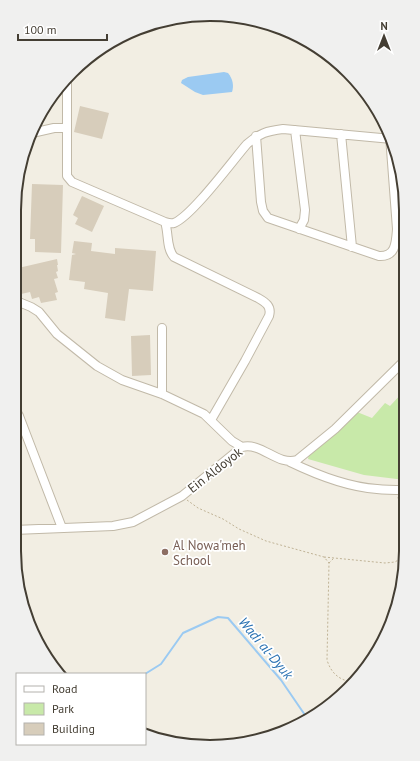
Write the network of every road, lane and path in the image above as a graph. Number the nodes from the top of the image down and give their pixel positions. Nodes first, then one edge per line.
1 (67, 86) edge
2 (67, 128) junction
3 (295, 130) junction
4 (38, 131) edge
5 (341, 134) junction
6 (256, 136) junction
7 (385, 138) edge
8 (391, 156) edge
9 (165, 222) junction
10 (299, 229) junction
11 (352, 247) junction
12 (21, 303) edge
13 (162, 328) dead end
14 (399, 366) edge
15 (162, 394) junction
16 (211, 420) junction
17 (21, 421) edge
18 (242, 447) junction
19 (290, 462) junction
20 (399, 490) edge
21 (182, 496) junction
22 (62, 528) junction
23 (21, 530) edge
24 (324, 557) junction
25 (334, 558) junction
26 (399, 560) edge
27 (328, 563) junction
28 (347, 681) edge

1 - 2 street
2 - 4 street
2 - 9 street
3 - 5 street
3 - 6 street
3 - 10 street
5 - 7 street
5 - 11 street
6 - 9 street
6 - 10 street
8 - 11 street
9 - 16 street
10 - 11 street
12 - 15 street
13 - 15 street
14 - 19 street
15 - 16 street
16 - 18 street
17 - 22 street
18 - 19 street, Ein Aldoyok
18 - 21 street, Ein Aldoyok
19 - 20 street, Ein Aldoyok
21 - 22 street, Ein Aldoyok
21 - 24 path
22 - 23 street, Ein Aldoyok
24 - 25 path
24 - 27 path
25 - 26 path
25 - 27 path
27 - 28 path

